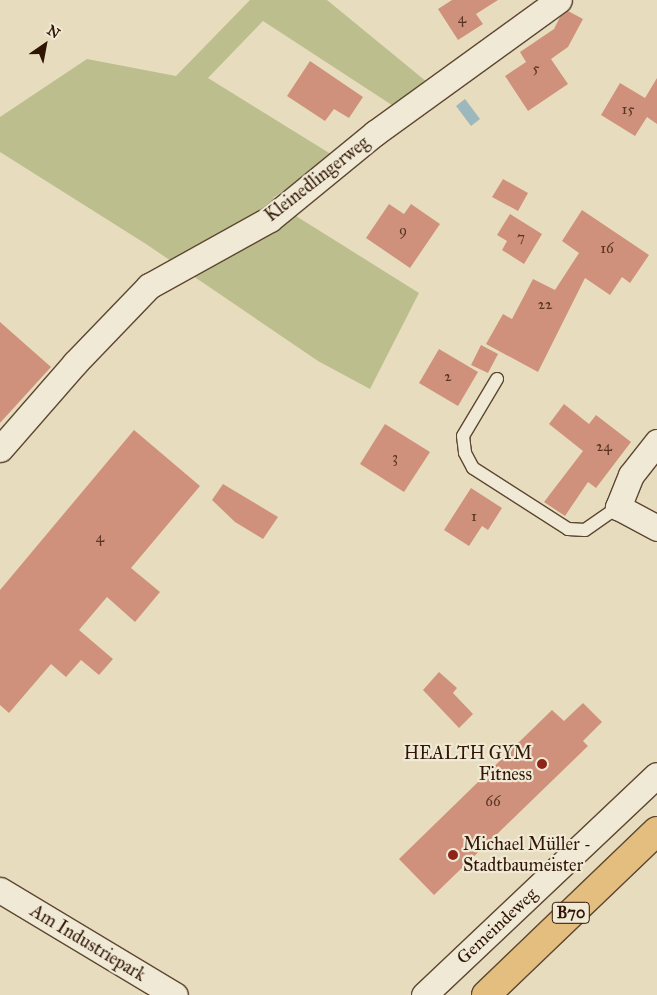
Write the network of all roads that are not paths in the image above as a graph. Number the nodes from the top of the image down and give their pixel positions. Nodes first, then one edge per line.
1 (558, 0) edge
2 (497, 379) dead end
3 (657, 442) edge
4 (0, 449) edge
5 (618, 507) junction
6 (657, 528) edge
7 (657, 775) edge
8 (657, 831) edge
9 (0, 890) edge
10 (176, 995) edge
11 (424, 995) edge
12 (486, 995) edge

1 - 4 street, Kleinedlingerweg
2 - 5 lane
3 - 5 street
5 - 6 street
7 - 11 street, Gemeindeweg
8 - 12 main road, B70
9 - 10 street, Am Industriepark

